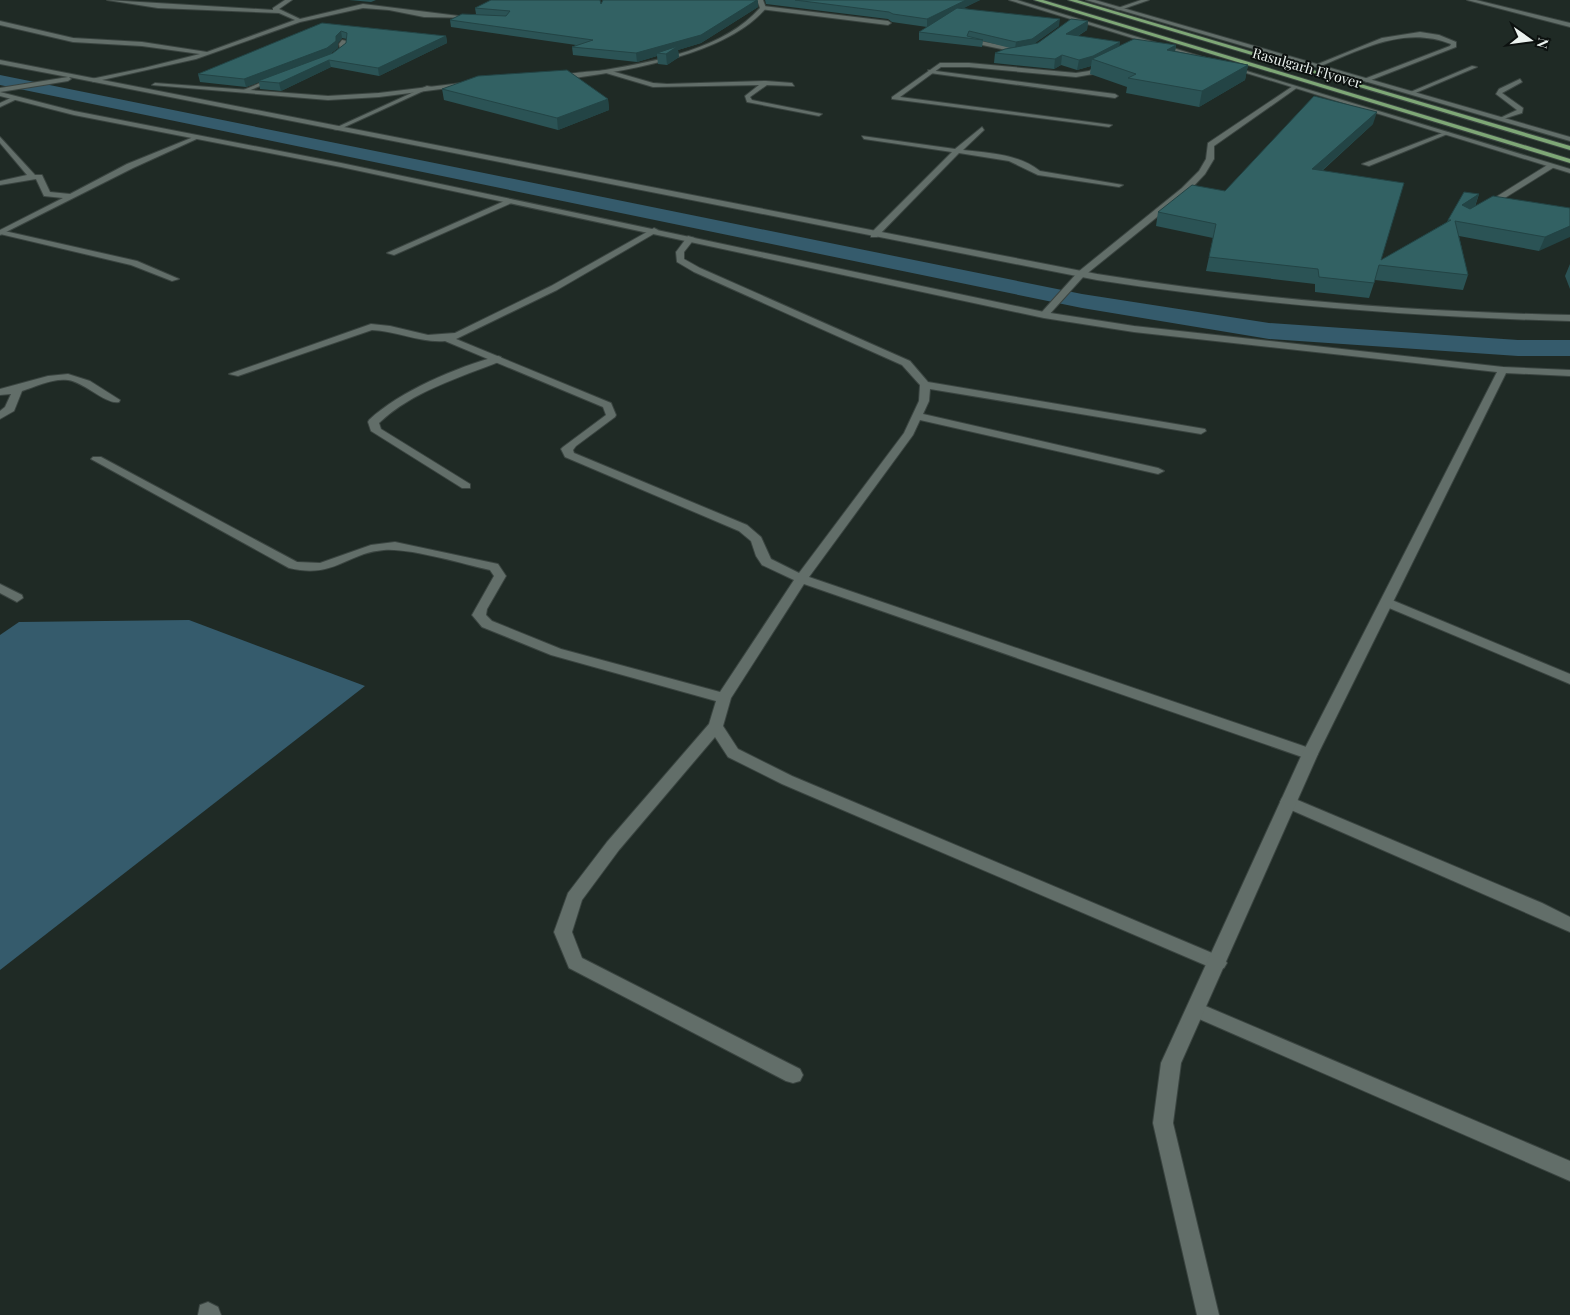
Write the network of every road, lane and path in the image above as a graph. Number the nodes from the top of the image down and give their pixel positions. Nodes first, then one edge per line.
1 (110, 0) edge
2 (289, 0) edge
3 (1012, 0) edge
4 (1037, 0) edge
5 (1071, 0) edge
6 (1089, 0) edge
7 (1146, 0) edge
8 (1470, 0) edge
9 (762, 2) edge
10 (1118, 8) junction
11 (277, 12) junction
12 (478, 18) edge
13 (1076, 19) junction
14 (298, 21) junction
15 (0, 23) edge
16 (888, 24) edge
17 (1069, 24) edge
18 (1570, 26) edge
19 (344, 41) edge
20 (970, 41) edge
21 (1147, 41) junction
22 (1134, 45) edge
23 (211, 54) junction
24 (1113, 59) edge
25 (325, 60) edge
26 (0, 62) edge
27 (981, 66) junction
28 (1316, 66) junction
29 (1474, 67) dead end
30 (930, 71) junction
31 (608, 72) junction
32 (282, 76) edge
33 (77, 77) junction
34 (552, 79) edge
35 (93, 80) junction
36 (1366, 80) junction
37 (1520, 81) dead end
38 (104, 83) junction
39 (476, 83) edge
40 (767, 83) junction
41 (792, 85) dead end
42 (430, 87) junction
43 (1295, 87) junction
44 (1, 91) edge
45 (244, 91) junction
46 (1411, 93) junction
47 (1115, 96) dead end
48 (15, 98) junction
49 (0, 105) edge
50 (819, 114) dead end
51 (1502, 119) junction
52 (1109, 125) dead end
53 (336, 128) junction
54 (982, 129) dead end
55 (1447, 133) junction
56 (198, 137) junction
57 (864, 137) dead end
58 (1570, 138) edge
59 (0, 139) edge
60 (1570, 148) edge
61 (957, 151) junction
62 (1570, 161) edge
63 (1366, 164) dead end
64 (1552, 166) junction
65 (1570, 171) edge
66 (32, 176) junction
67 (0, 184) edge
68 (1119, 185) dead end
69 (71, 196) junction
70 (512, 201) junction
71 (1479, 210) edge
72 (654, 230) junction
73 (1, 232) edge
74 (874, 235) junction
75 (691, 238) junction
76 (390, 253) dead end
77 (1077, 278) junction
78 (175, 279) dead end
79 (1044, 315) junction
80 (1570, 318) edge
81 (446, 338) junction
82 (498, 359) junction
83 (1503, 370) junction
84 (1570, 373) edge
85 (234, 374) dead end
86 (925, 385) junction
87 (17, 391) junction
88 (0, 392) edge
89 (115, 400) dead end
90 (0, 416) edge
91 (917, 416) junction
92 (1201, 431) dead end
93 (97, 460) dead end
94 (1158, 471) dead end
95 (466, 486) dead end
96 (801, 579) junction
97 (0, 588) edge
98 (17, 598) dead end
99 (1387, 602) junction
100 (1570, 679) edge
101 (724, 698) junction
102 (716, 726) junction
103 (1310, 754) junction
104 (1288, 802) junction
105 (1570, 925) edge
106 (1218, 963) junction
107 (1196, 1010) junction
108 (793, 1075) dead end
109 (1570, 1171) edge
110 (1208, 1315) edge

1 - 11 street
2 - 11 street
3 - 13 street
4 - 62 highway, Rasulgarh Flyover
5 - 60 highway, Rasulgarh Flyover
6 - 10 street
7 - 10 street
8 - 18 street
9 - 16 street
9 - 31 street
10 - 28 street
11 - 14 street
12 - 14 street
13 - 17 street
13 - 21 street
14 - 23 street
15 - 23 street
19 - 25 street
20 - 27 street
21 - 22 street
21 - 43 street
23 - 35 street
24 - 27 street
26 - 33 street
27 - 30 street
28 - 36 street
28 - 36 street
29 - 46 street
30 - 47 street
30 - 52 street
31 - 34 street
31 - 40 street
32 - 45 street
33 - 35 street
33 - 44 street
35 - 38 street
36 - 46 street
37 - 51 street
38 - 45 street
38 - 53 street
39 - 42 street
40 - 41 street
40 - 50 street
42 - 45 street
42 - 53 street
43 - 55 street
43 - 77 street
44 - 48 street
46 - 51 street
48 - 49 street
48 - 56 street
51 - 58 street
53 - 74 street
54 - 61 street
55 - 63 street
55 - 64 street
56 - 69 street
56 - 70 street
57 - 61 street
59 - 66 street
61 - 68 street
61 - 74 street
64 - 65 street
64 - 71 street
66 - 67 street
66 - 69 street
69 - 73 street
70 - 72 street
70 - 76 street
72 - 75 street
72 - 81 street
73 - 78 street
74 - 77 street
75 - 79 street
75 - 86 street
77 - 79 street
77 - 80 street
79 - 83 street
81 - 82 street
81 - 85 street
82 - 95 street
82 - 96 street
83 - 84 street
83 - 99 street
86 - 91 street
86 - 92 street
87 - 88 street
87 - 89 street
87 - 90 street
91 - 94 street
91 - 96 street
93 - 101 street
96 - 101 street
96 - 103 street
97 - 98 street
99 - 100 street
99 - 103 street
101 - 102 street
102 - 106 street
102 - 108 street
103 - 104 street
104 - 105 street
104 - 106 street
106 - 107 street
107 - 109 street
107 - 110 street

